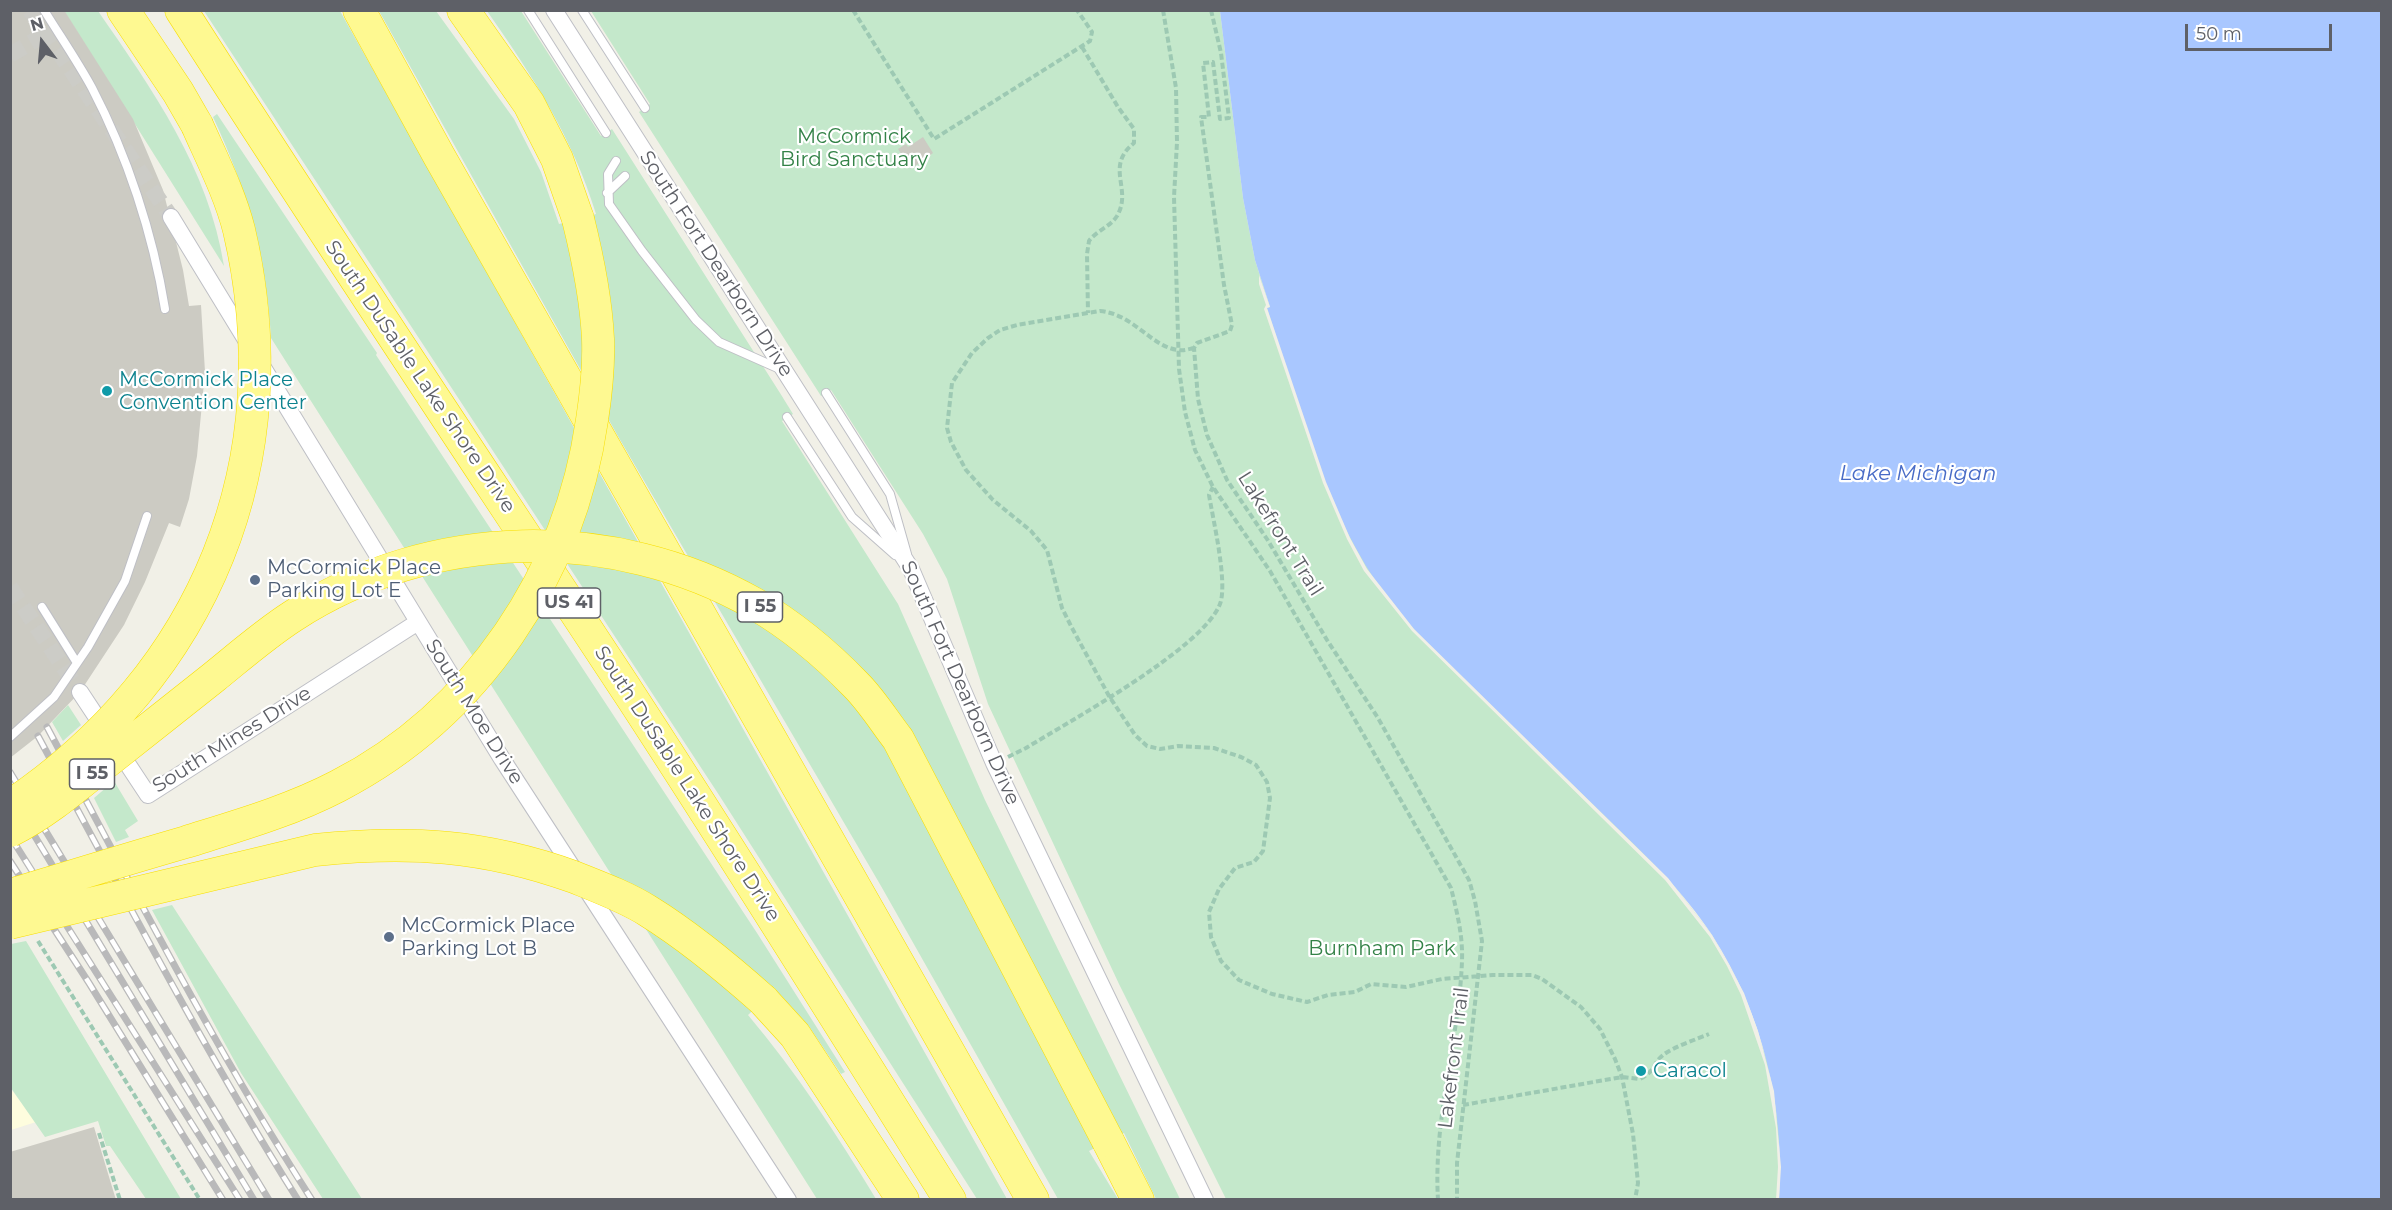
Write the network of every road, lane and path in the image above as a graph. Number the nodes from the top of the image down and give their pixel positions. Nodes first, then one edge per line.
1 (44, 10) edge
2 (123, 10) edge
3 (181, 10) edge
4 (359, 10) edge
5 (462, 10) edge
6 (528, 10) edge
7 (554, 10) edge
8 (582, 10) edge
9 (853, 10) edge
10 (1077, 10) edge
11 (1163, 10) edge
12 (1211, 10) edge
13 (1082, 46) junction
14 (645, 108) dead end
15 (606, 133) dead end
16 (616, 161) dead end
17 (625, 176) dead end
18 (607, 193) junction
19 (171, 217) tunnel mouth
20 (165, 309) dead end
21 (1088, 313) junction
22 (1194, 348) junction
23 (1179, 350) junction
24 (785, 372) junction
25 (826, 393) dead end
26 (787, 417) dead end
27 (1213, 487) junction
28 (147, 516) dead end
29 (911, 569) junction
30 (42, 607) dead end
31 (418, 622) junction
32 (77, 663) junction
33 (80, 693) tunnel mouth
34 (1109, 696) junction
35 (10, 737) edge
36 (994, 763) junction
37 (10, 806) edge
38 (10, 831) edge
39 (10, 895) edge
40 (23, 930) edge
41 (1479, 977) junction
42 (1460, 979) junction
43 (1709, 1034) dead end
44 (1622, 1077) junction
45 (1463, 1105) junction
46 (99, 1133) dead end
47 (120, 1200) edge
48 (200, 1200) edge
49 (788, 1200) edge
50 (903, 1200) edge
51 (950, 1200) edge
52 (1033, 1200) edge
53 (1138, 1200) edge
54 (1205, 1200) edge
55 (1438, 1200) edge
56 (1457, 1200) edge
57 (1635, 1200) edge

1 - 20 lane
2 - 37 highway, bridge
3 - 51 highway, South DuSable Lake Shore Drive / US 41
4 - 52 highway
5 - 39 highway, bridge
6 - 15 lane
7 - 24 street, South Fort Dearborn Drive
8 - 14 lane
9 - 13 path
10 - 13 path
11 - 23 path, Lakefront Trail
12 - 22 path
13 - 21 path
16 - 18 lane
17 - 18 lane
18 - 24 lane
19 - 31 street, South Moe Drive
21 - 23 path
21 - 34 path
22 - 23 path
22 - 41 path, Lakefront Trail
23 - 27 path, Lakefront Trail
24 - 29 street, South Fort Dearborn Drive
25 - 29 lane
26 - 29 lane
27 - 34 path
27 - 42 path, Lakefront Trail
28 - 32 lane
29 - 36 street, South Fort Dearborn Drive
30 - 32 lane
31 - 33 street, South Mines Drive
31 - 49 street, South Moe Drive
32 - 35 lane
34 - 36 path
34 - 42 path
36 - 54 street, South Fort Dearborn Drive
38 - 53 highway, I 55, bridge
40 - 48 path
40 - 50 highway, bridge
41 - 42 path
41 - 44 path
41 - 45 path, Lakefront Trail
42 - 55 path, Lakefront Trail
43 - 44 path
44 - 45 path
44 - 57 path
45 - 56 path, Lakefront Trail
46 - 47 path

